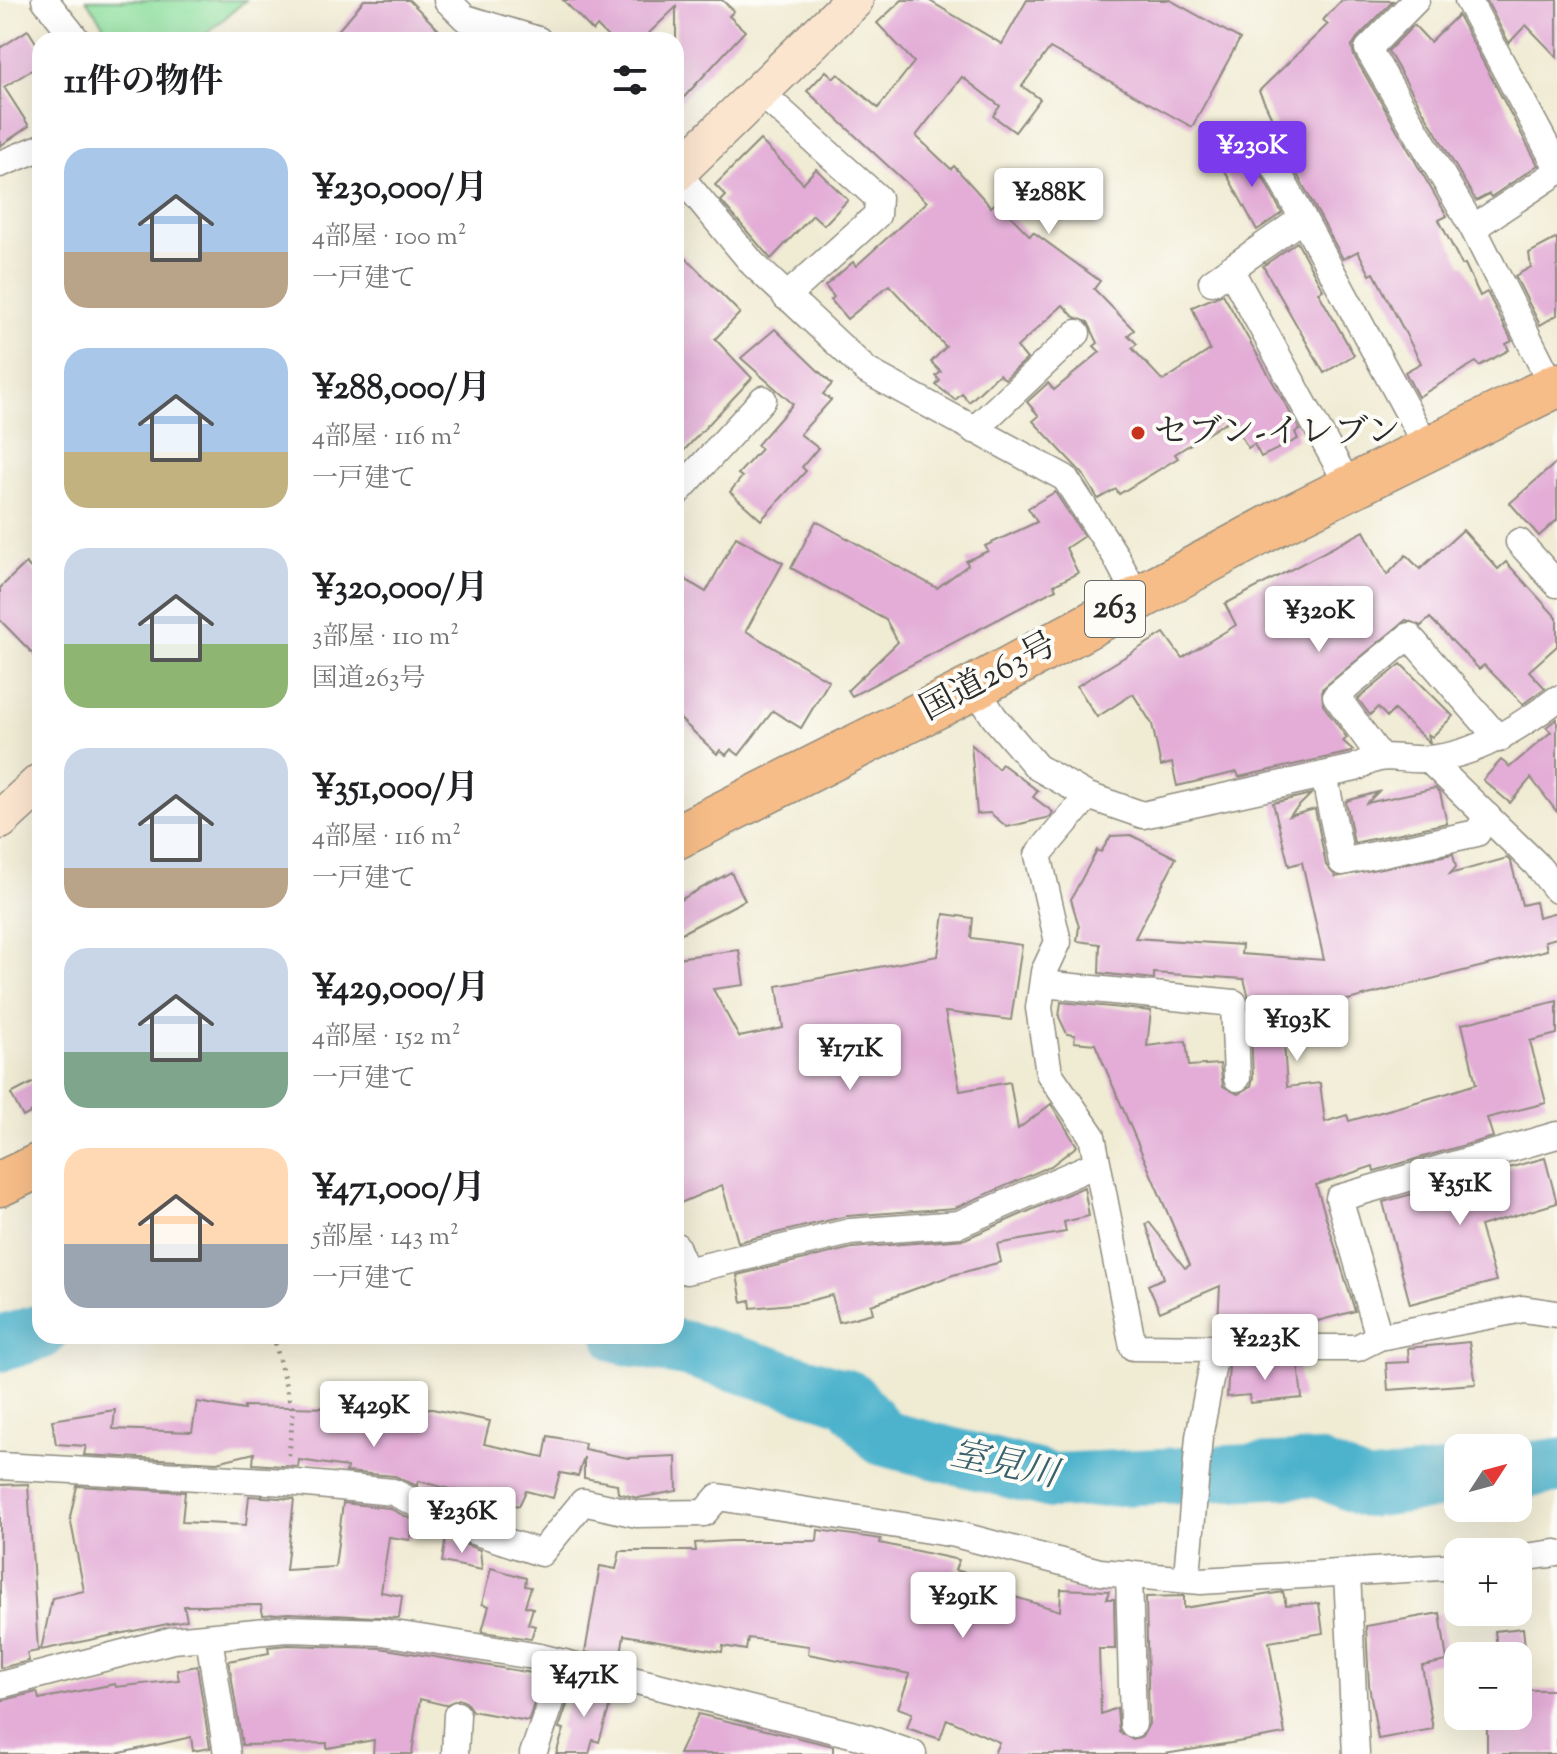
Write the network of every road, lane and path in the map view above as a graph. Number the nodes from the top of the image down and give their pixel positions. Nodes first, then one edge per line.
1 (45, 0) edge
2 (447, 0) edge
3 (854, 0) edge
4 (1416, 0) edge
5 (1468, 0) edge
6 (71, 32) edge
7 (511, 32) edge
8 (760, 92) junction
9 (1262, 143) dead end
10 (32, 151) edge
11 (0, 164) edge
12 (684, 164) edge
13 (1557, 166) edge
14 (1557, 172) edge
15 (684, 182) edge
16 (1303, 218) junction
17 (1473, 228) junction
18 (786, 297) junction
19 (1077, 333) dead end
20 (1555, 386) edge
21 (763, 399) dead end
22 (974, 430) junction
23 (1428, 449) junction
24 (684, 485) edge
25 (1350, 488) junction
26 (1519, 542) dead end
27 (1557, 584) edge
28 (1137, 597) junction
29 (975, 687) junction
30 (1557, 699) edge
31 (1499, 739) junction
32 (1379, 755) junction
33 (1428, 759) junction
34 (1324, 775) junction
35 (32, 790) edge
36 (1088, 796) junction
37 (1487, 816) junction
38 (0, 820) edge
39 (684, 833) edge
40 (1557, 890) edge
41 (1043, 984) junction
42 (1237, 1078) dead end
43 (1557, 1135) edge
44 (1096, 1164) junction
45 (32, 1169) edge
46 (0, 1184) edge
47 (684, 1266) edge
48 (1557, 1314) edge
49 (1379, 1337) junction
50 (275, 1344) edge
51 (1216, 1348) junction
52 (0, 1466) edge
53 (286, 1482) junction
54 (1557, 1553) edge
55 (1532, 1556) edge
56 (1188, 1564) dead end
57 (1444, 1567) edge
58 (1129, 1574) junction
59 (1347, 1574) junction
60 (209, 1637) junction
61 (565, 1663) junction
62 (0, 1685) edge
63 (457, 1715) dead end
64 (1133, 1724) dead end
65 (227, 1754) edge
66 (455, 1754) edge
67 (533, 1754) edge
68 (913, 1754) edge
69 (1356, 1754) edge

1 - 6 street
2 - 7 street
3 - 8 main road
4 - 17 street
5 - 13 street
8 - 12 main road
8 - 18 street
9 - 16 street
10 - 11 street
14 - 17 street
15 - 18 street
16 - 23 street
16 - 25 street
17 - 20 street
18 - 22 street
19 - 22 street
20 - 23 highway, 国道263号 / 263
21 - 24 street
22 - 28 street
23 - 25 highway, 国道263号 / 263
25 - 28 highway, 国道263号 / 263
26 - 27 street
28 - 29 highway, 国道263号 / 263
29 - 36 street
29 - 39 highway, 国道263号 / 263
30 - 31 street
31 - 32 street
31 - 33 street
32 - 33 street
32 - 34 street
33 - 37 street
34 - 36 street
34 - 37 street
35 - 38 main road
36 - 41 street
37 - 40 street
41 - 42 street
41 - 44 street
43 - 49 street
44 - 47 street
44 - 51 street
45 - 46 highway
48 - 49 street
49 - 51 street
50 - 53 path
51 - 56 street
52 - 53 street
53 - 58 street
54 - 55 street
57 - 59 street
58 - 59 street
58 - 64 street
59 - 69 street
60 - 61 street
60 - 62 street
60 - 65 street
61 - 67 street
61 - 68 street
63 - 66 street

